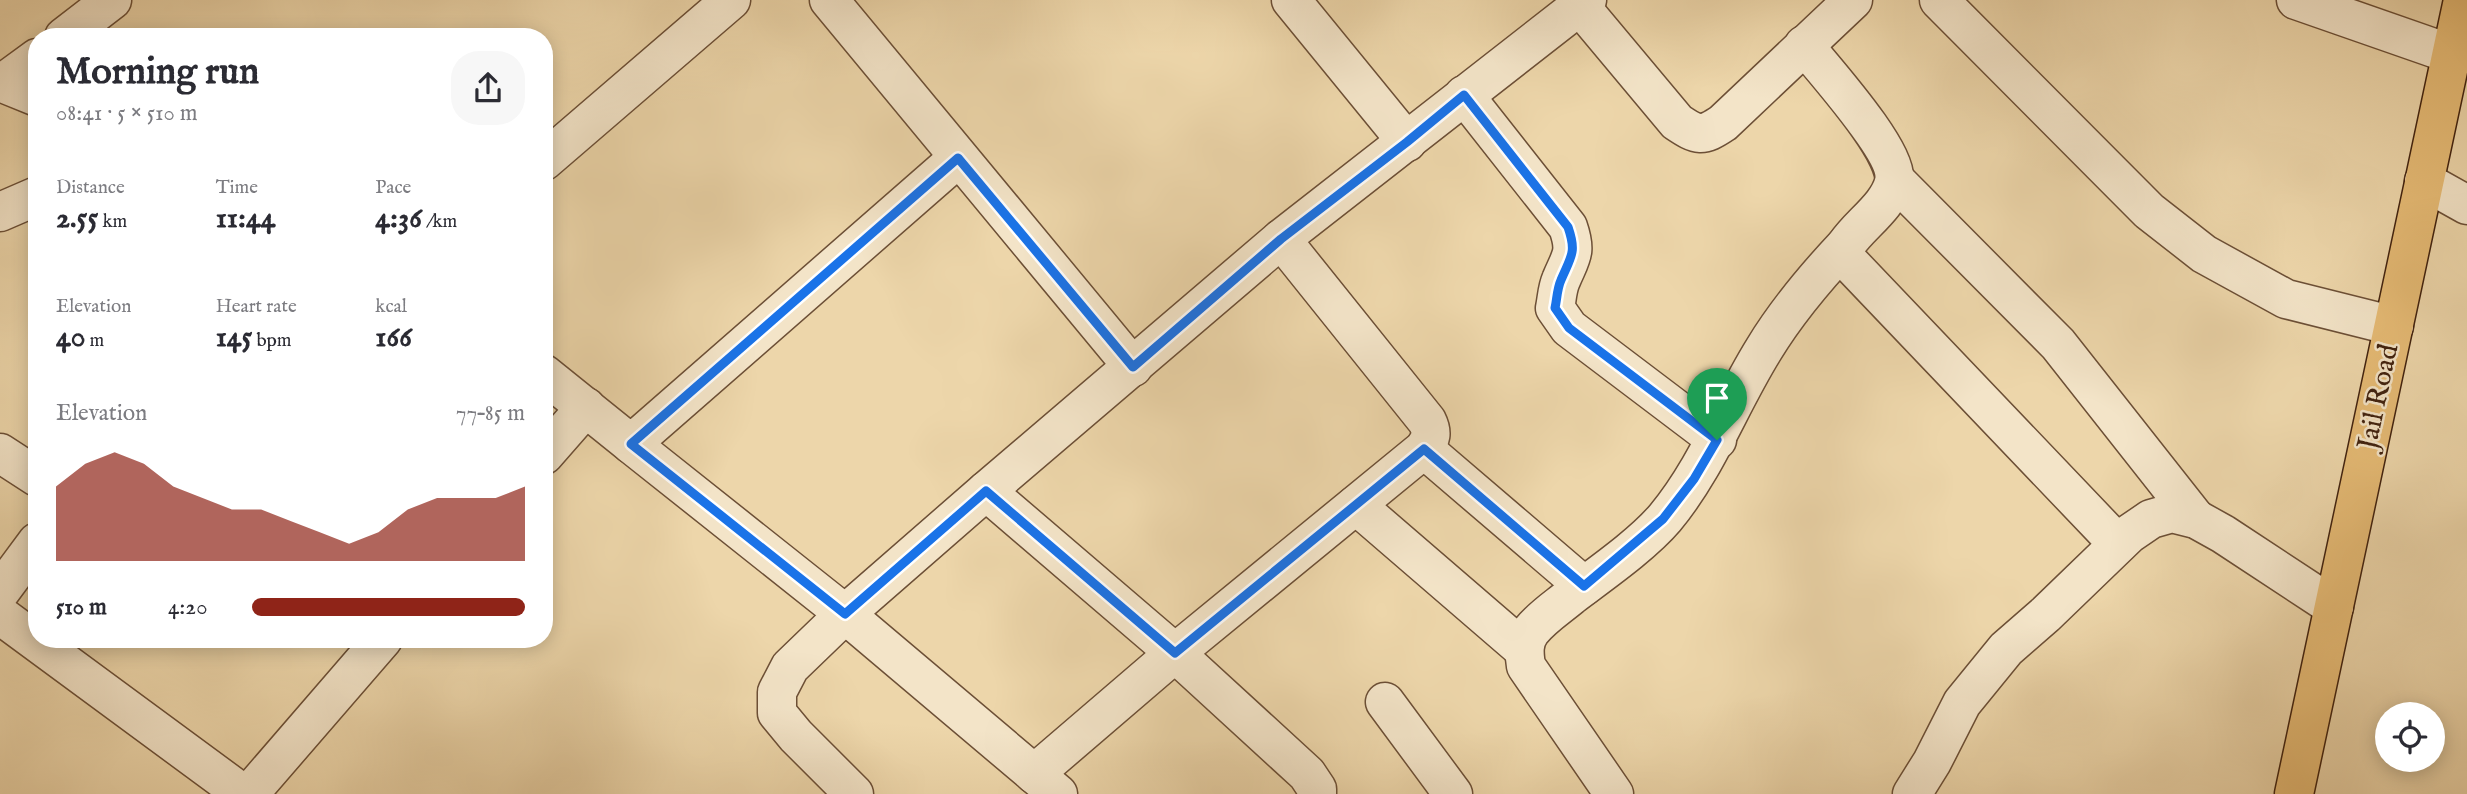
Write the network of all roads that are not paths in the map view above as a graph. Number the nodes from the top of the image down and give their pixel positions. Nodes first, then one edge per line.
1 (113, 0) edge
2 (731, 0) edge
3 (828, 0) edge
4 (1291, 0) edge
5 (1853, 0) edge
6 (1939, 0) edge
7 (2296, 0) edge
8 (2463, 0) edge
9 (1583, 3) edge
10 (76, 28) edge
11 (1804, 45) junction
12 (2451, 54) junction
13 (28, 69) edge
14 (13, 88) edge
15 (1464, 95) junction
16 (1407, 142) junction
17 (553, 153) edge
18 (958, 158) junction
19 (1895, 180) junction
20 (2424, 181) junction
21 (28, 200) edge
22 (2467, 205) edge
23 (0, 212) edge
24 (1281, 239) junction
25 (1846, 245) junction
26 (2393, 327) junction
27 (1133, 367) junction
28 (553, 381) edge
29 (586, 407) junction
30 (1717, 440) junction
31 (631, 444) junction
32 (553, 445) edge
33 (1424, 449) junction
34 (0, 453) edge
35 (28, 471) edge
36 (986, 491) junction
37 (1356, 505) junction
38 (2196, 519) junction
39 (2118, 544) junction
40 (28, 554) edge
41 (1584, 586) junction
42 (0, 592) edge
43 (2334, 607) junction
44 (845, 614) junction
45 (0, 615) edge
46 (28, 636) edge
47 (45, 648) edge
48 (375, 648) edge
49 (1523, 649) junction
50 (1175, 653) junction
51 (1385, 702) dead end
52 (1046, 784) edge
53 (243, 794) edge
54 (249, 794) edge
55 (854, 794) edge
56 (1317, 794) edge
57 (1453, 794) edge
58 (1614, 794) edge
59 (1912, 794) edge
60 (2294, 794) edge

1 - 10 street
2 - 17 street
3 - 18 street
4 - 16 street
5 - 11 street
6 - 26 street
7 - 12 street
8 - 12 main road, Jail Road
9 - 11 street
9 - 15 street
11 - 19 street
12 - 20 main road, Jail Road
13 - 14 street
15 - 16 street
15 - 30 street
16 - 24 street
18 - 27 street
18 - 31 street
19 - 25 street
19 - 38 street
20 - 22 street
20 - 26 main road, Jail Road
21 - 23 street
24 - 27 street
24 - 33 street
25 - 30 street
25 - 39 street
26 - 43 main road, Jail Road
27 - 36 street
28 - 29 street
29 - 31 street
29 - 32 street
30 - 41 street
31 - 44 street
33 - 37 street
33 - 41 street
34 - 35 street
36 - 44 street
36 - 50 street
37 - 49 street
37 - 50 street
38 - 39 street
38 - 43 street
39 - 59 street
40 - 42 street
41 - 49 street
43 - 60 main road, Jail Road
44 - 52 street
44 - 55 street
45 - 46 street
47 - 53 street
48 - 54 street
49 - 58 street
50 - 52 street
50 - 56 street
51 - 57 street

